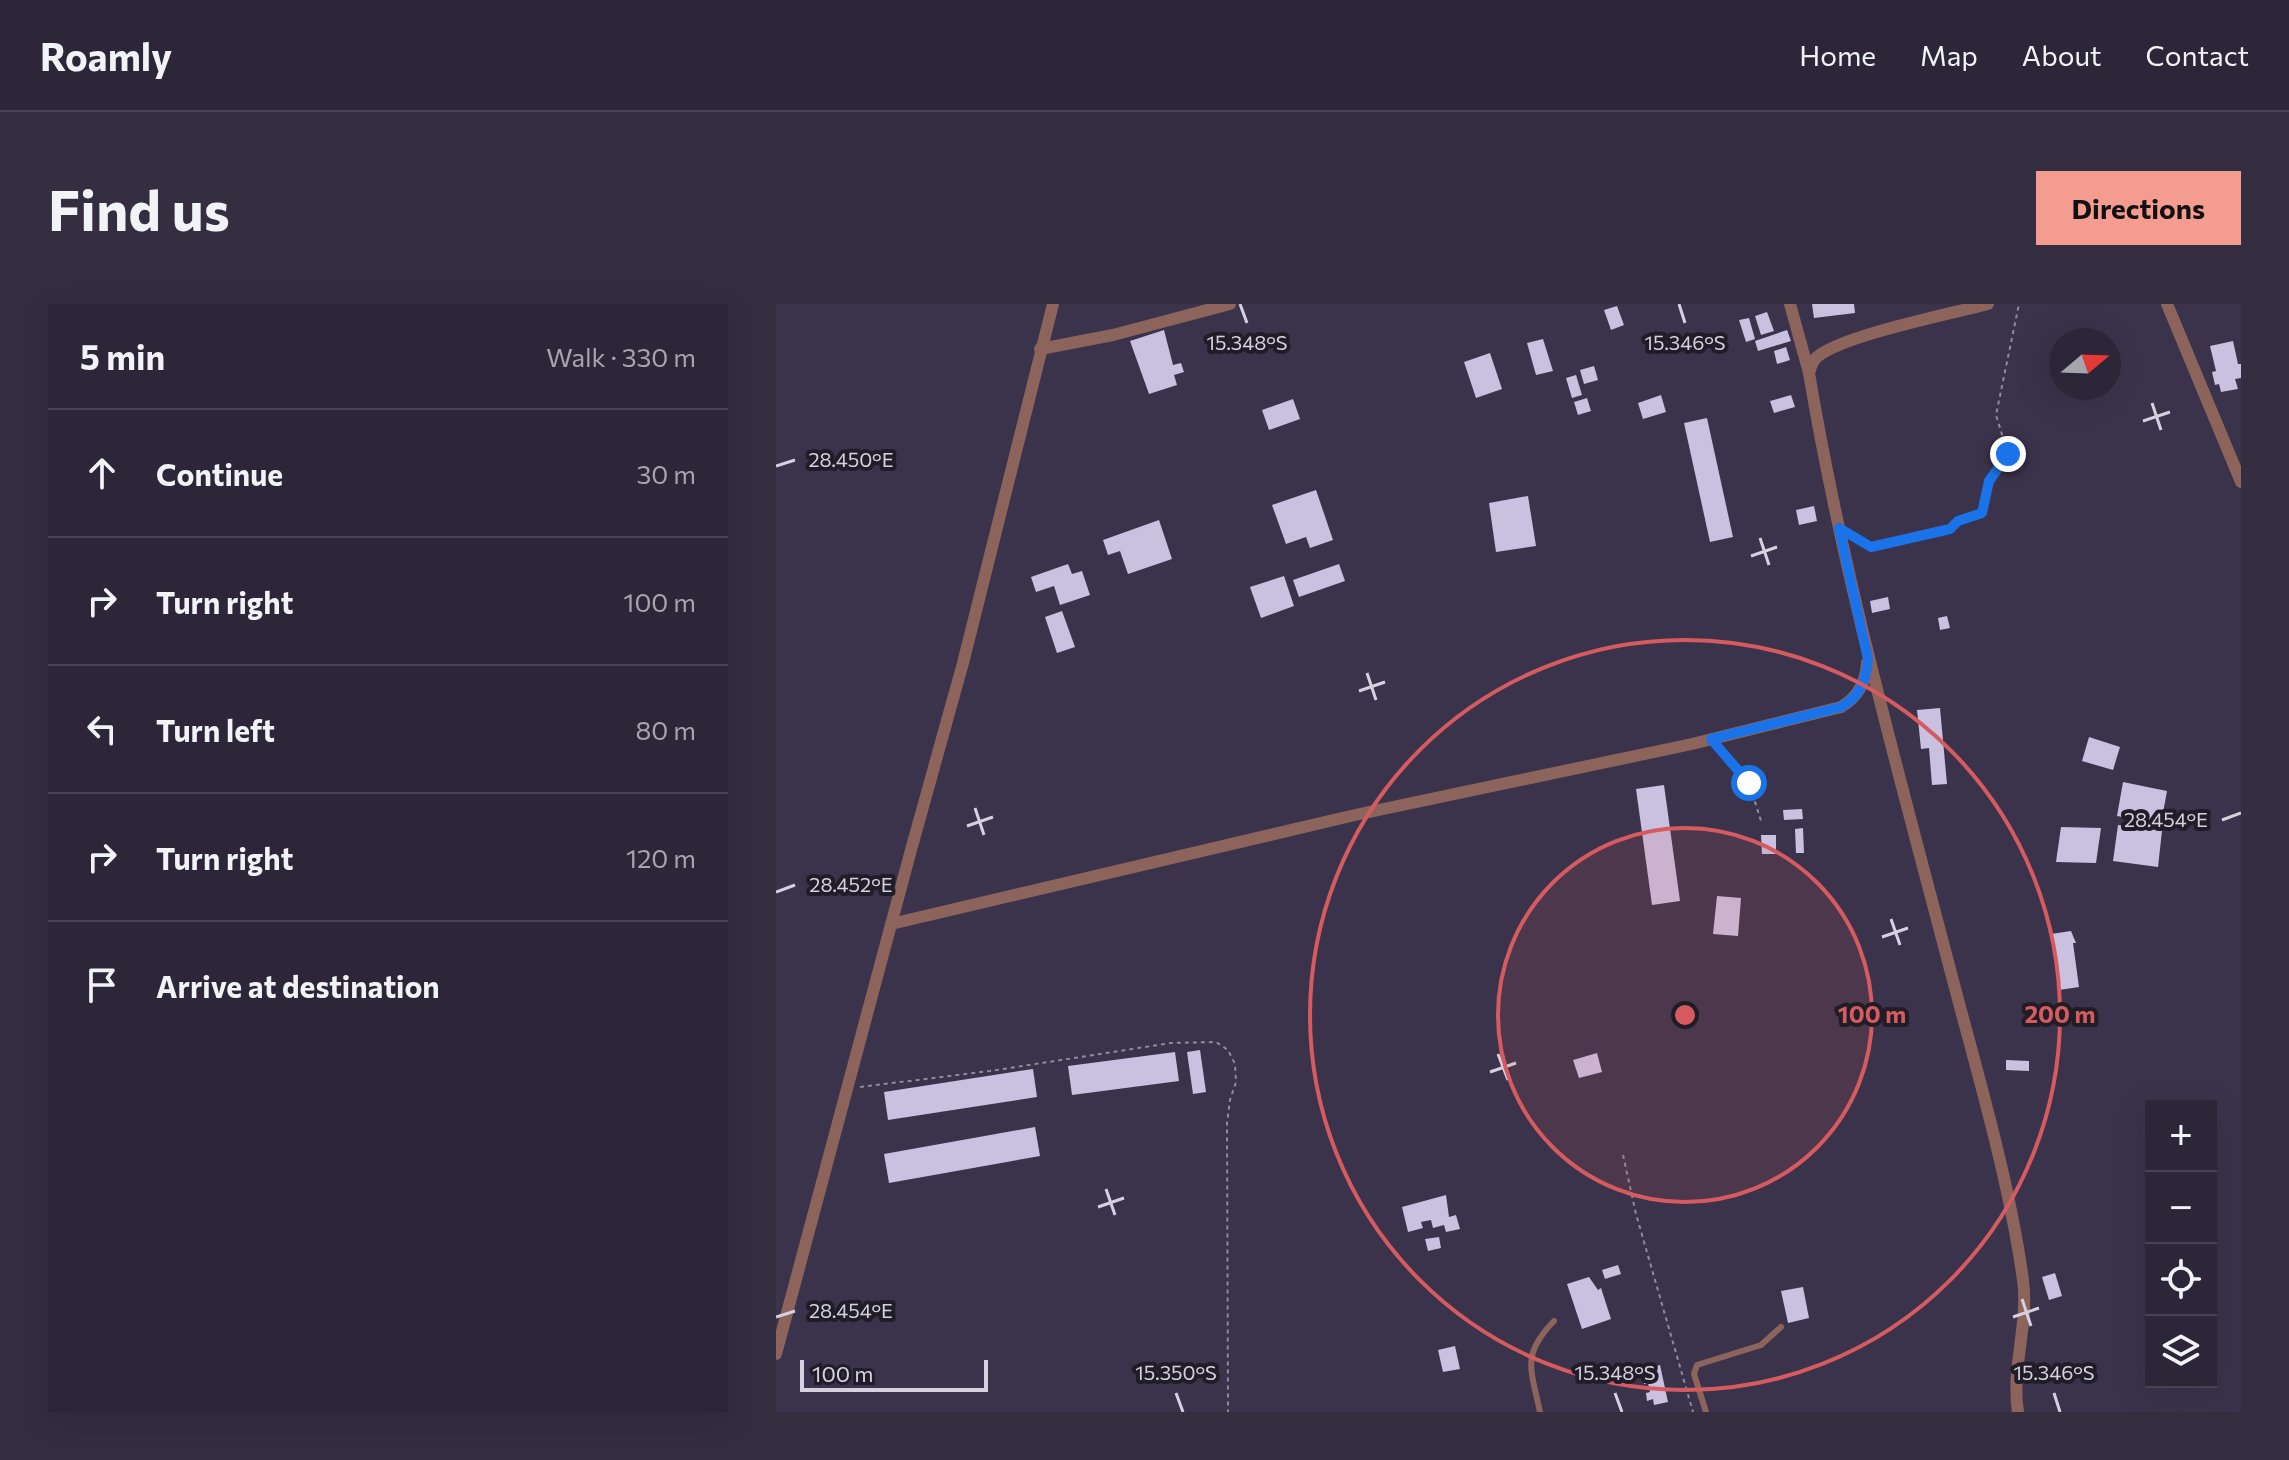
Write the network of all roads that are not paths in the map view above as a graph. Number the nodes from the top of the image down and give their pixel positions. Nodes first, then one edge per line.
1 (1053, 304) edge
2 (1230, 304) edge
3 (1790, 304) edge
4 (1988, 304) edge
5 (2167, 304) edge
6 (1040, 349) junction
7 (1809, 373) junction
8 (2241, 482) edge
9 (1868, 659) junction
10 (891, 924) junction
11 (1554, 1321) dead end
12 (1781, 1327) dead end
13 (776, 1354) edge
14 (1540, 1412) edge
15 (1706, 1412) edge
16 (2018, 1412) edge

1 - 6 street
2 - 6 street
3 - 7 street
4 - 7 street
5 - 8 street
6 - 10 street
7 - 9 street
9 - 10 street
9 - 16 street
10 - 13 street
11 - 14 lane
12 - 15 lane

